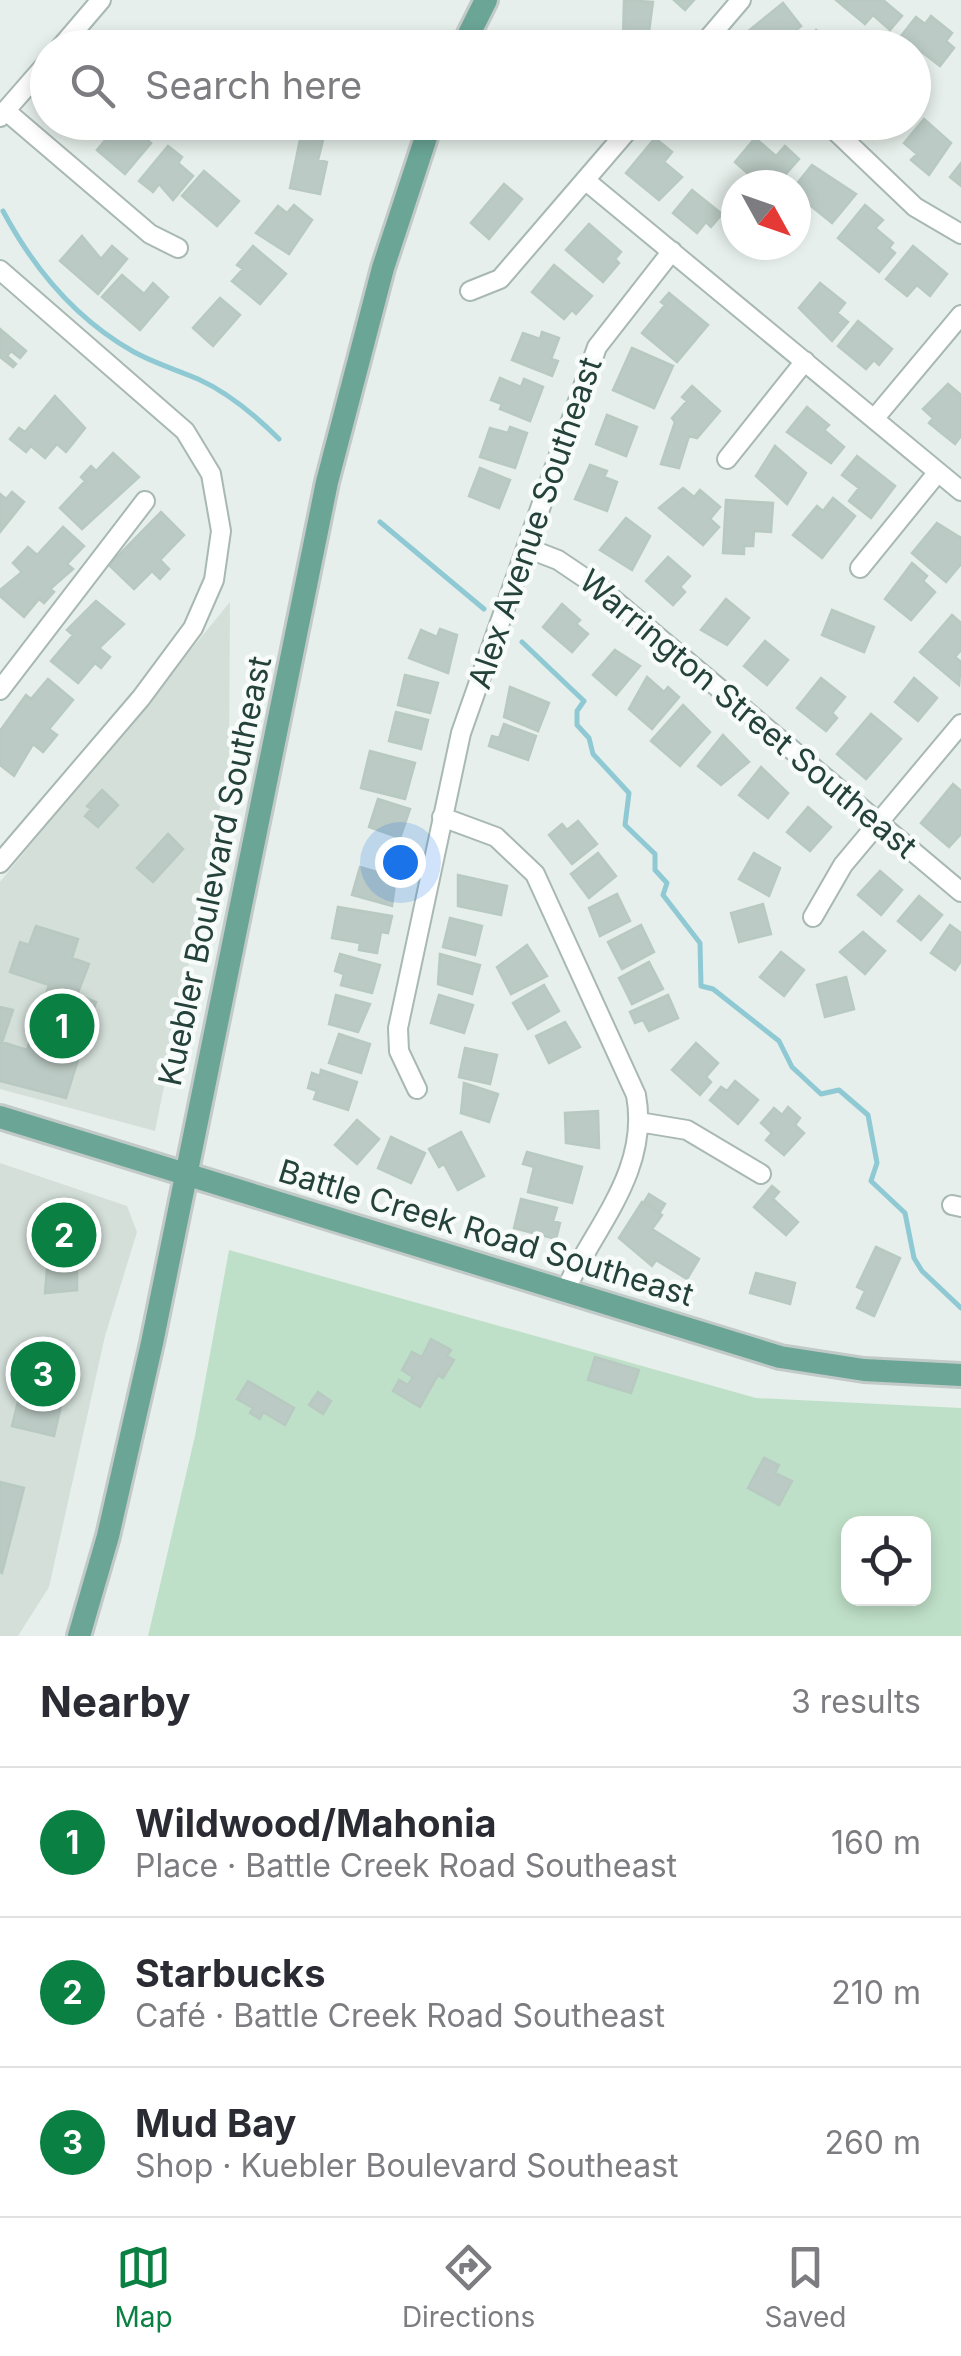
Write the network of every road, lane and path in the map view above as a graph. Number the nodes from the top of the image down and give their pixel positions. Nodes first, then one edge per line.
1 (100, 0) edge
2 (486, 0) edge
3 (741, 0) edge
4 (75, 30) edge
5 (471, 30) edge
6 (715, 30) edge
7 (30, 83) edge
8 (3, 114) edge
9 (30, 136) edge
10 (35, 140) edge
11 (425, 140) edge
12 (620, 140) edge
13 (845, 140) edge
14 (586, 180) junction
15 (961, 234) edge
16 (178, 248) dead end
17 (672, 252) junction
18 (0, 270) edge
19 (470, 291) dead end
20 (961, 315) edge
21 (804, 361) junction
22 (874, 419) junction
23 (727, 459) dead end
24 (938, 472) junction
25 (961, 491) edge
26 (145, 501) dead end
27 (528, 548) junction
28 (860, 568) dead end
29 (0, 690) edge
30 (961, 724) edge
31 (442, 817) junction
32 (878, 822) junction
33 (0, 863) edge
34 (961, 892) edge
35 (813, 917) dead end
36 (417, 1089) dead end
37 (0, 1117) edge
38 (639, 1122) junction
39 (186, 1174) junction
40 (761, 1174) dead end
41 (565, 1291) junction
42 (961, 1375) edge
43 (79, 1636) edge

1 - 4 street
2 - 5 main road
3 - 6 street
7 - 8 street
8 - 9 street
10 - 16 street
11 - 39 main road, Kuebler Boulevard Southeast
12 - 14 street
13 - 15 street
14 - 17 street
14 - 19 street
17 - 21 street
17 - 27 street, Alex Avenue Southeast
18 - 33 street
20 - 22 street
21 - 22 street
21 - 23 street
22 - 24 street
24 - 25 street
24 - 28 street
26 - 29 street
27 - 31 street, Alex Avenue Southeast
27 - 32 street, Warrington Street Southeast
30 - 32 street
31 - 36 street, Alex Avenue Southeast
31 - 38 street
32 - 34 street, Warrington Street Southeast
32 - 35 street
37 - 39 main road, Battle Creek Road Southeast
38 - 40 street
38 - 41 street
39 - 41 main road, Battle Creek Road Southeast
39 - 43 main road, Kuebler Boulevard Southeast
41 - 42 main road, Battle Creek Road Southeast

